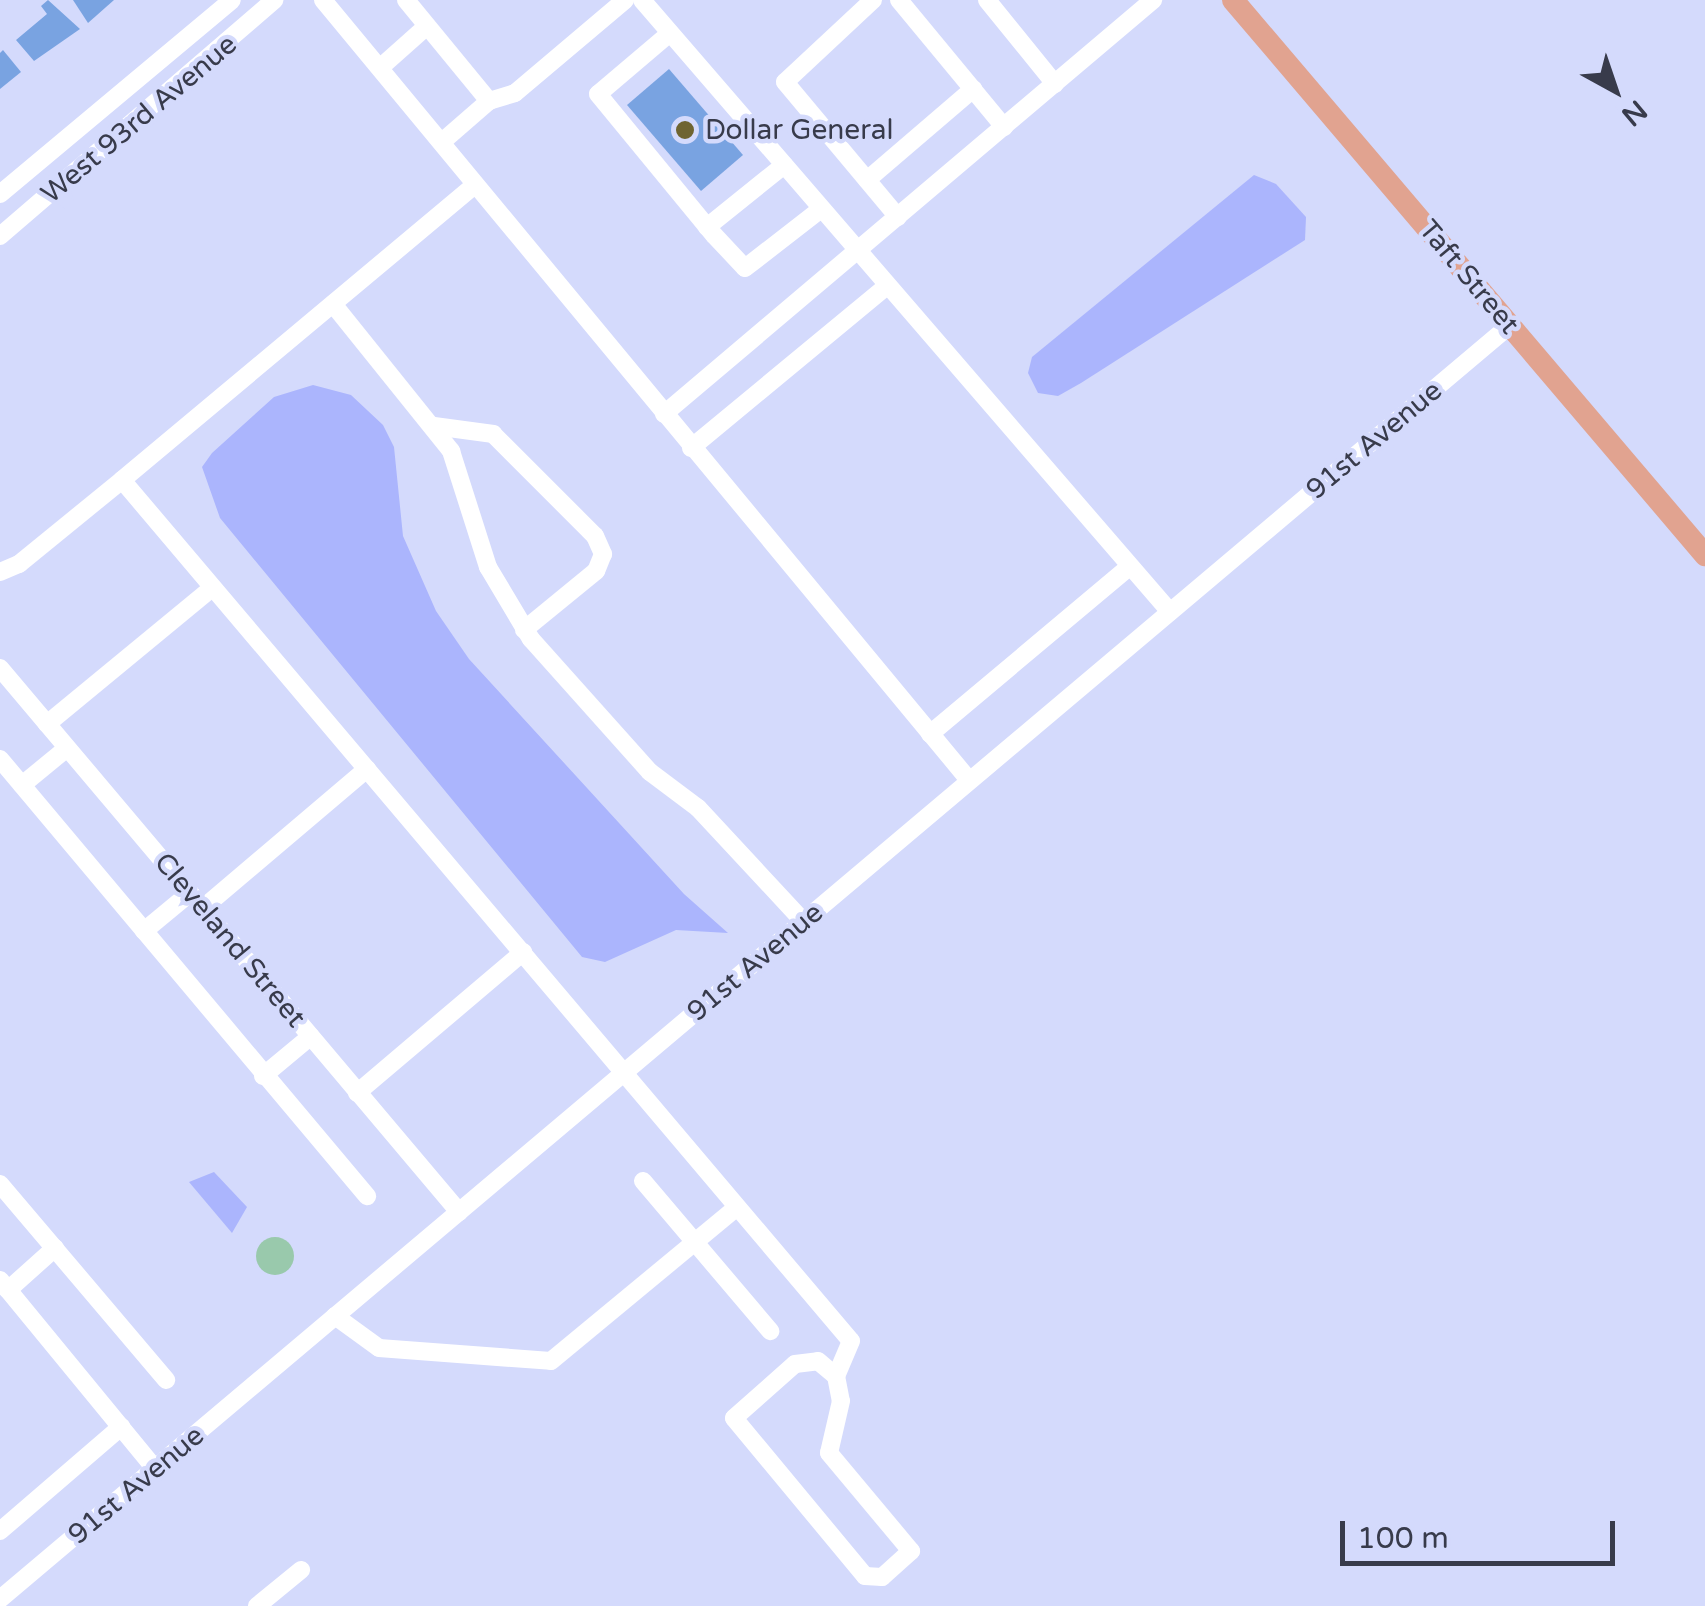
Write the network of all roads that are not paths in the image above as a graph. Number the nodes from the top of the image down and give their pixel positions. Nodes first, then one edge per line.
1 (232, 0) edge
2 (274, 0) edge
3 (324, 0) edge
4 (406, 0) edge
5 (625, 0) edge
6 (642, 0) edge
7 (873, 0) edge
8 (899, 0) edge
9 (987, 0) edge
10 (1153, 0) edge
11 (1233, 0) edge
12 (426, 27) junction
13 (670, 33) junction
14 (382, 66) junction
15 (1055, 84) junction
16 (973, 89) junction
17 (489, 101) junction
18 (1004, 127) junction
19 (442, 141) junction
20 (784, 165) junction
21 (867, 180) junction
22 (472, 186) junction
23 (0, 194) edge
24 (821, 209) junction
25 (898, 217) junction
26 (707, 227) junction
27 (0, 236) edge
28 (858, 252) junction
29 (887, 286) junction
30 (333, 304) junction
31 (1510, 326) junction
32 (664, 414) junction
33 (434, 426) junction
34 (691, 448) junction
35 (122, 480) junction
36 (1705, 555) edge
37 (1130, 566) junction
38 (0, 572) edge
39 (212, 588) junction
40 (1170, 612) junction
41 (524, 630) junction
42 (0, 668) edge
43 (47, 724) junction
44 (930, 734) junction
45 (67, 748) junction
46 (0, 759) edge
47 (367, 769) junction
48 (969, 780) junction
49 (22, 785) junction
50 (190, 893) junction
51 (203, 908) junction
52 (802, 922) junction
53 (144, 931) junction
54 (522, 952) junction
55 (311, 1036) junction
56 (624, 1073) junction
57 (262, 1076) junction
58 (358, 1093) junction
59 (643, 1181) dead end
60 (0, 1184) edge
61 (367, 1196) dead end
62 (737, 1207) junction
63 (459, 1212) junction
64 (695, 1242) junction
65 (55, 1248) junction
66 (4, 1285) edge
67 (335, 1316) junction
68 (770, 1331) dead end
69 (836, 1376) junction
70 (166, 1380) dead end
71 (121, 1427) junction
72 (155, 1469) junction
73 (0, 1531) edge
74 (301, 1570) dead end
75 (0, 1599) edge
76 (257, 1606) edge

1 - 23 street, West 93rd Avenue
2 - 27 street, West 93rd Avenue
3 - 14 street
4 - 12 street
5 - 17 street
6 - 13 street
7 - 21 street
8 - 16 street
9 - 15 street
10 - 15 street
11 - 31 main road, Taft Street
12 - 14 street
12 - 17 street
13 - 20 street
13 - 26 street
14 - 19 street
15 - 18 street
16 - 18 street
16 - 21 street
17 - 19 street
18 - 25 street
19 - 22 street
20 - 24 street
20 - 26 street
21 - 25 street
22 - 30 street
22 - 32 street
24 - 26 street
24 - 28 street
25 - 28 street
28 - 29 street
28 - 32 street
29 - 34 street
29 - 37 street
30 - 33 street
30 - 35 street
31 - 36 main road, Taft Street
31 - 40 street, 91st Avenue
32 - 34 street
33 - 41 street
33 - 41 street
34 - 44 street
35 - 38 street
35 - 39 street
37 - 40 street
37 - 44 street
39 - 43 street
39 - 47 street
40 - 48 street, 91st Avenue
41 - 52 street
42 - 43 street, Cleveland Street
43 - 45 street, Cleveland Street
44 - 48 street
45 - 49 street
45 - 50 street, Cleveland Street
46 - 49 street
47 - 51 street
47 - 54 street
48 - 52 street, 91st Avenue
49 - 53 street
50 - 51 street, Cleveland Street
50 - 53 street
51 - 55 street, Cleveland Street
52 - 56 street, 91st Avenue
53 - 57 street
54 - 56 street
54 - 58 street
55 - 57 street
55 - 58 street, Cleveland Street
56 - 62 street
56 - 63 street, 91st Avenue
57 - 61 street
58 - 63 street, Cleveland Street
59 - 64 street
60 - 65 street
62 - 64 street
62 - 69 street
63 - 67 street, 91st Avenue
64 - 67 street
64 - 68 street
65 - 66 street
65 - 70 street
66 - 71 street
67 - 72 street, 91st Avenue
69 - 69 street
71 - 72 street
71 - 73 street
72 - 75 street, 91st Avenue
74 - 76 street

